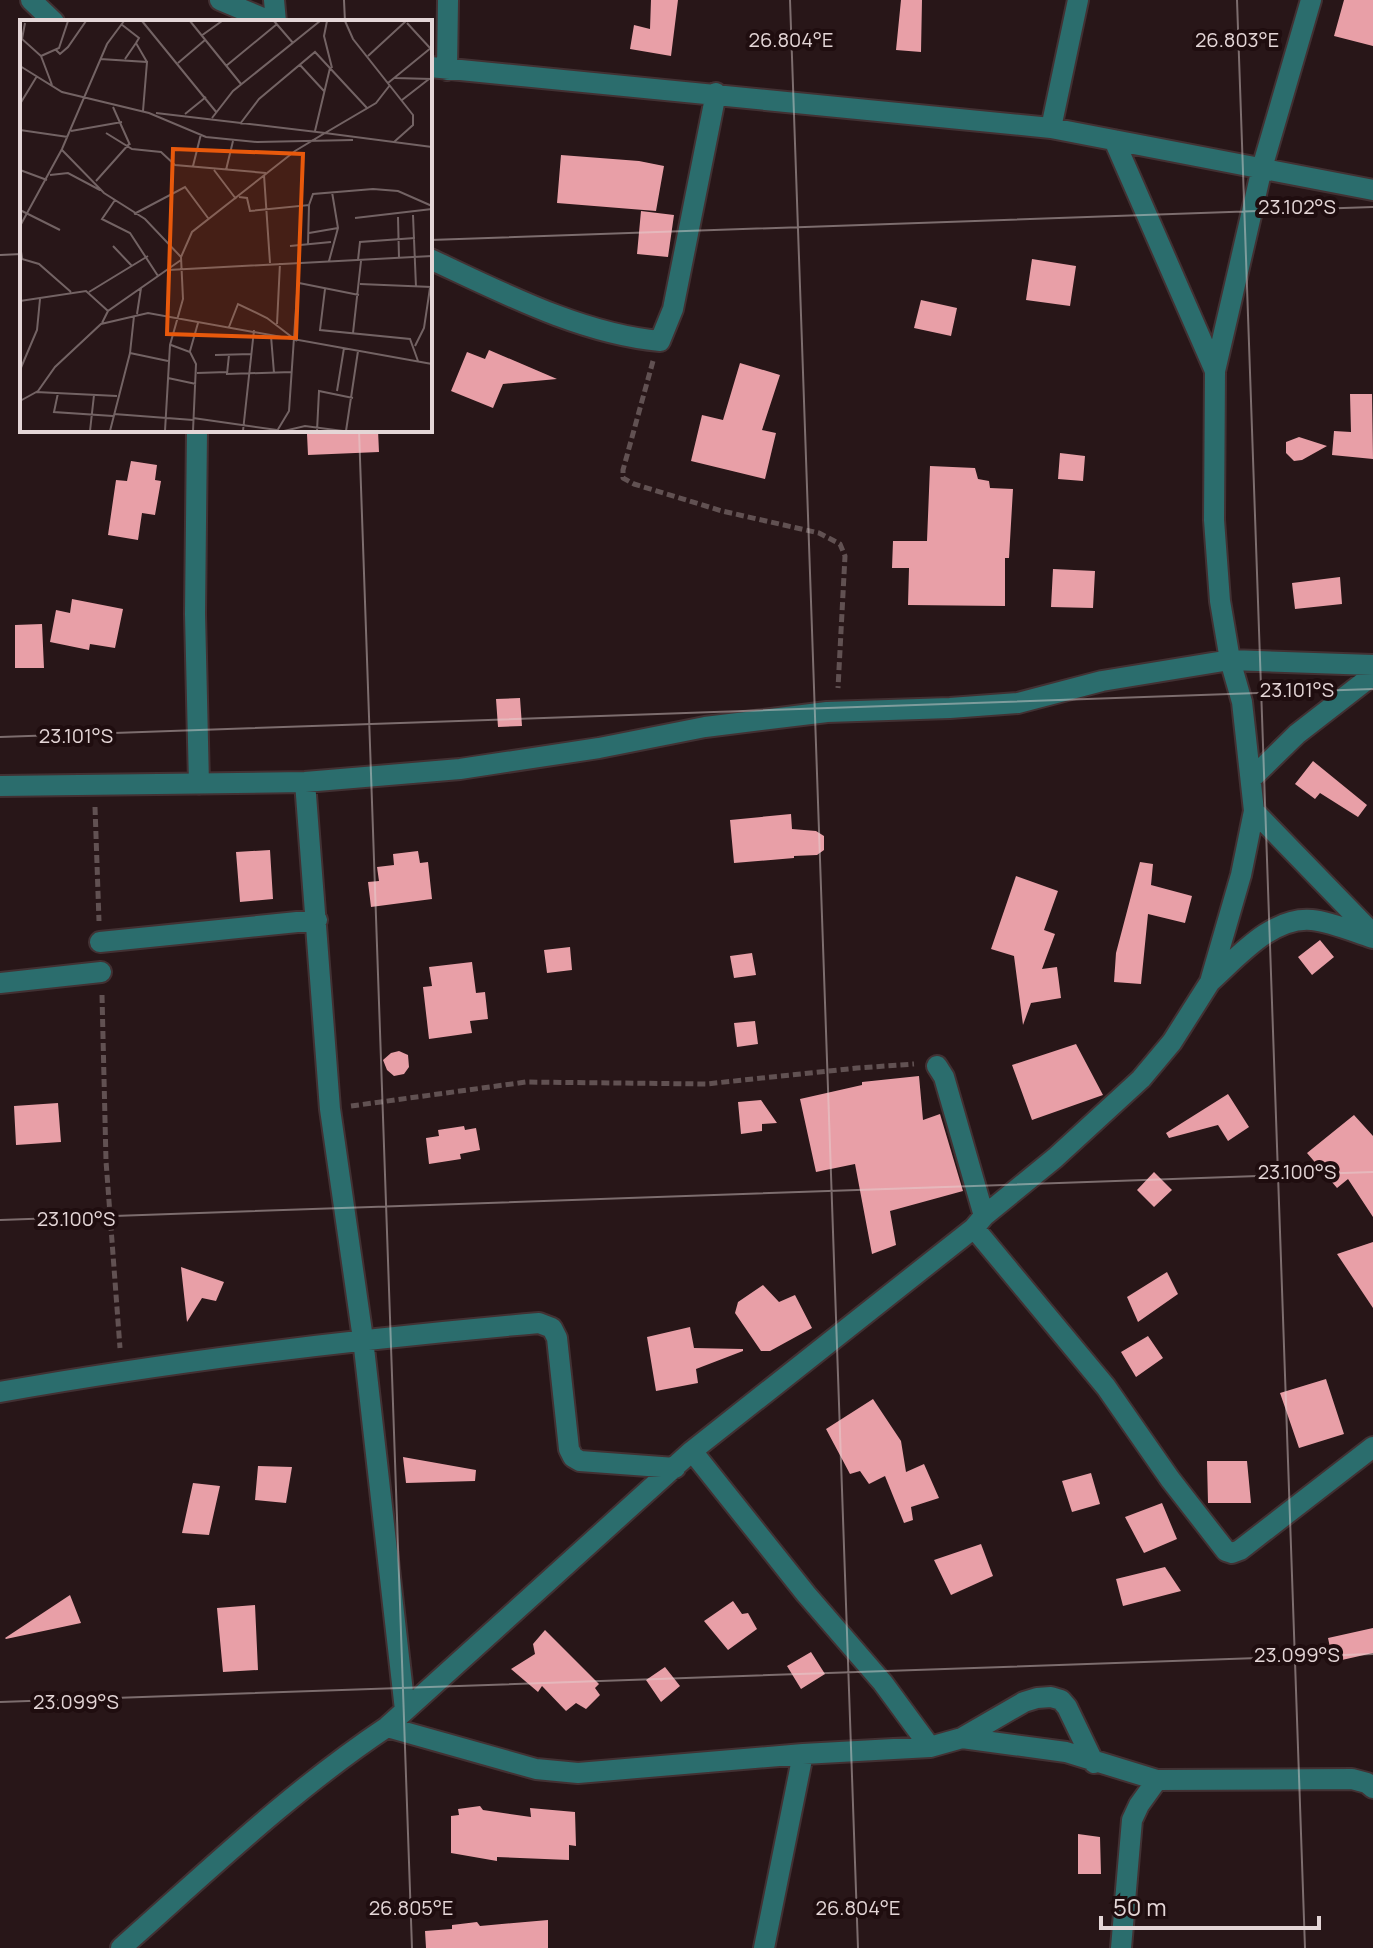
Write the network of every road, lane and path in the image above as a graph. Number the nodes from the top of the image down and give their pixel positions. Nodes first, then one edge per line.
1 (31, 0) edge
2 (220, 0) edge
3 (448, 0) edge
4 (1078, 0) edge
5 (1311, 0) edge
6 (52, 20) edge
7 (269, 20) edge
8 (439, 68) edge
9 (716, 93) junction
10 (1051, 128) junction
11 (1114, 140) junction
12 (1262, 168) junction
13 (1373, 190) edge
14 (432, 260) edge
15 (660, 341) junction
16 (1215, 371) junction
17 (197, 432) edge
18 (1230, 660) junction
19 (1373, 665) edge
20 (1373, 675) edge
21 (837, 711) junction
22 (1252, 778) junction
23 (305, 782) junction
24 (199, 784) junction
25 (0, 786) edge
26 (95, 786) junction
27 (1254, 811) junction
28 (317, 920) junction
29 (1373, 936) edge
30 (100, 942) joint
31 (101, 972) joint
32 (1210, 982) junction
33 (0, 983) edge
34 (937, 1066) joint
35 (330, 1109) junction
36 (979, 1222) junction
37 (363, 1339) junction
38 (122, 1370) junction
39 (0, 1392) edge
40 (1373, 1447) edge
41 (692, 1451) junction
42 (675, 1468) junction
43 (405, 1710) junction
44 (387, 1727) junction
45 (962, 1738) junction
46 (930, 1747) junction
47 (803, 1754) junction
48 (1094, 1763) junction
49 (1157, 1780) junction
50 (1373, 1788) edge
51 (121, 1948) edge
52 (764, 1948) edge
53 (1121, 1948) edge

1 - 6 street
2 - 7 street
3 - 8 street
4 - 10 street
5 - 12 street
8 - 9 street
9 - 10 street
9 - 15 street
10 - 11 street
11 - 12 street
11 - 16 street
12 - 13 street
12 - 16 street
14 - 15 street
15 - 21 path
16 - 18 street
17 - 24 street
18 - 19 street
18 - 21 street
18 - 22 street
20 - 22 street
21 - 23 street
22 - 27 street
23 - 24 street
23 - 28 street
24 - 26 street
25 - 26 street
26 - 30 path
27 - 29 street
27 - 32 street
28 - 30 street
28 - 35 street
29 - 32 street
31 - 33 street
31 - 38 path
32 - 36 street
34 - 35 path
34 - 36 street
35 - 37 street
36 - 40 street
36 - 41 street
37 - 38 street
37 - 42 street
37 - 43 street
38 - 39 street
41 - 42 street
41 - 46 street
42 - 43 street
43 - 44 street
44 - 47 street
44 - 51 street
45 - 46 street
45 - 48 street
45 - 48 street
46 - 47 street
47 - 52 street
48 - 49 street
49 - 50 street
49 - 53 street

